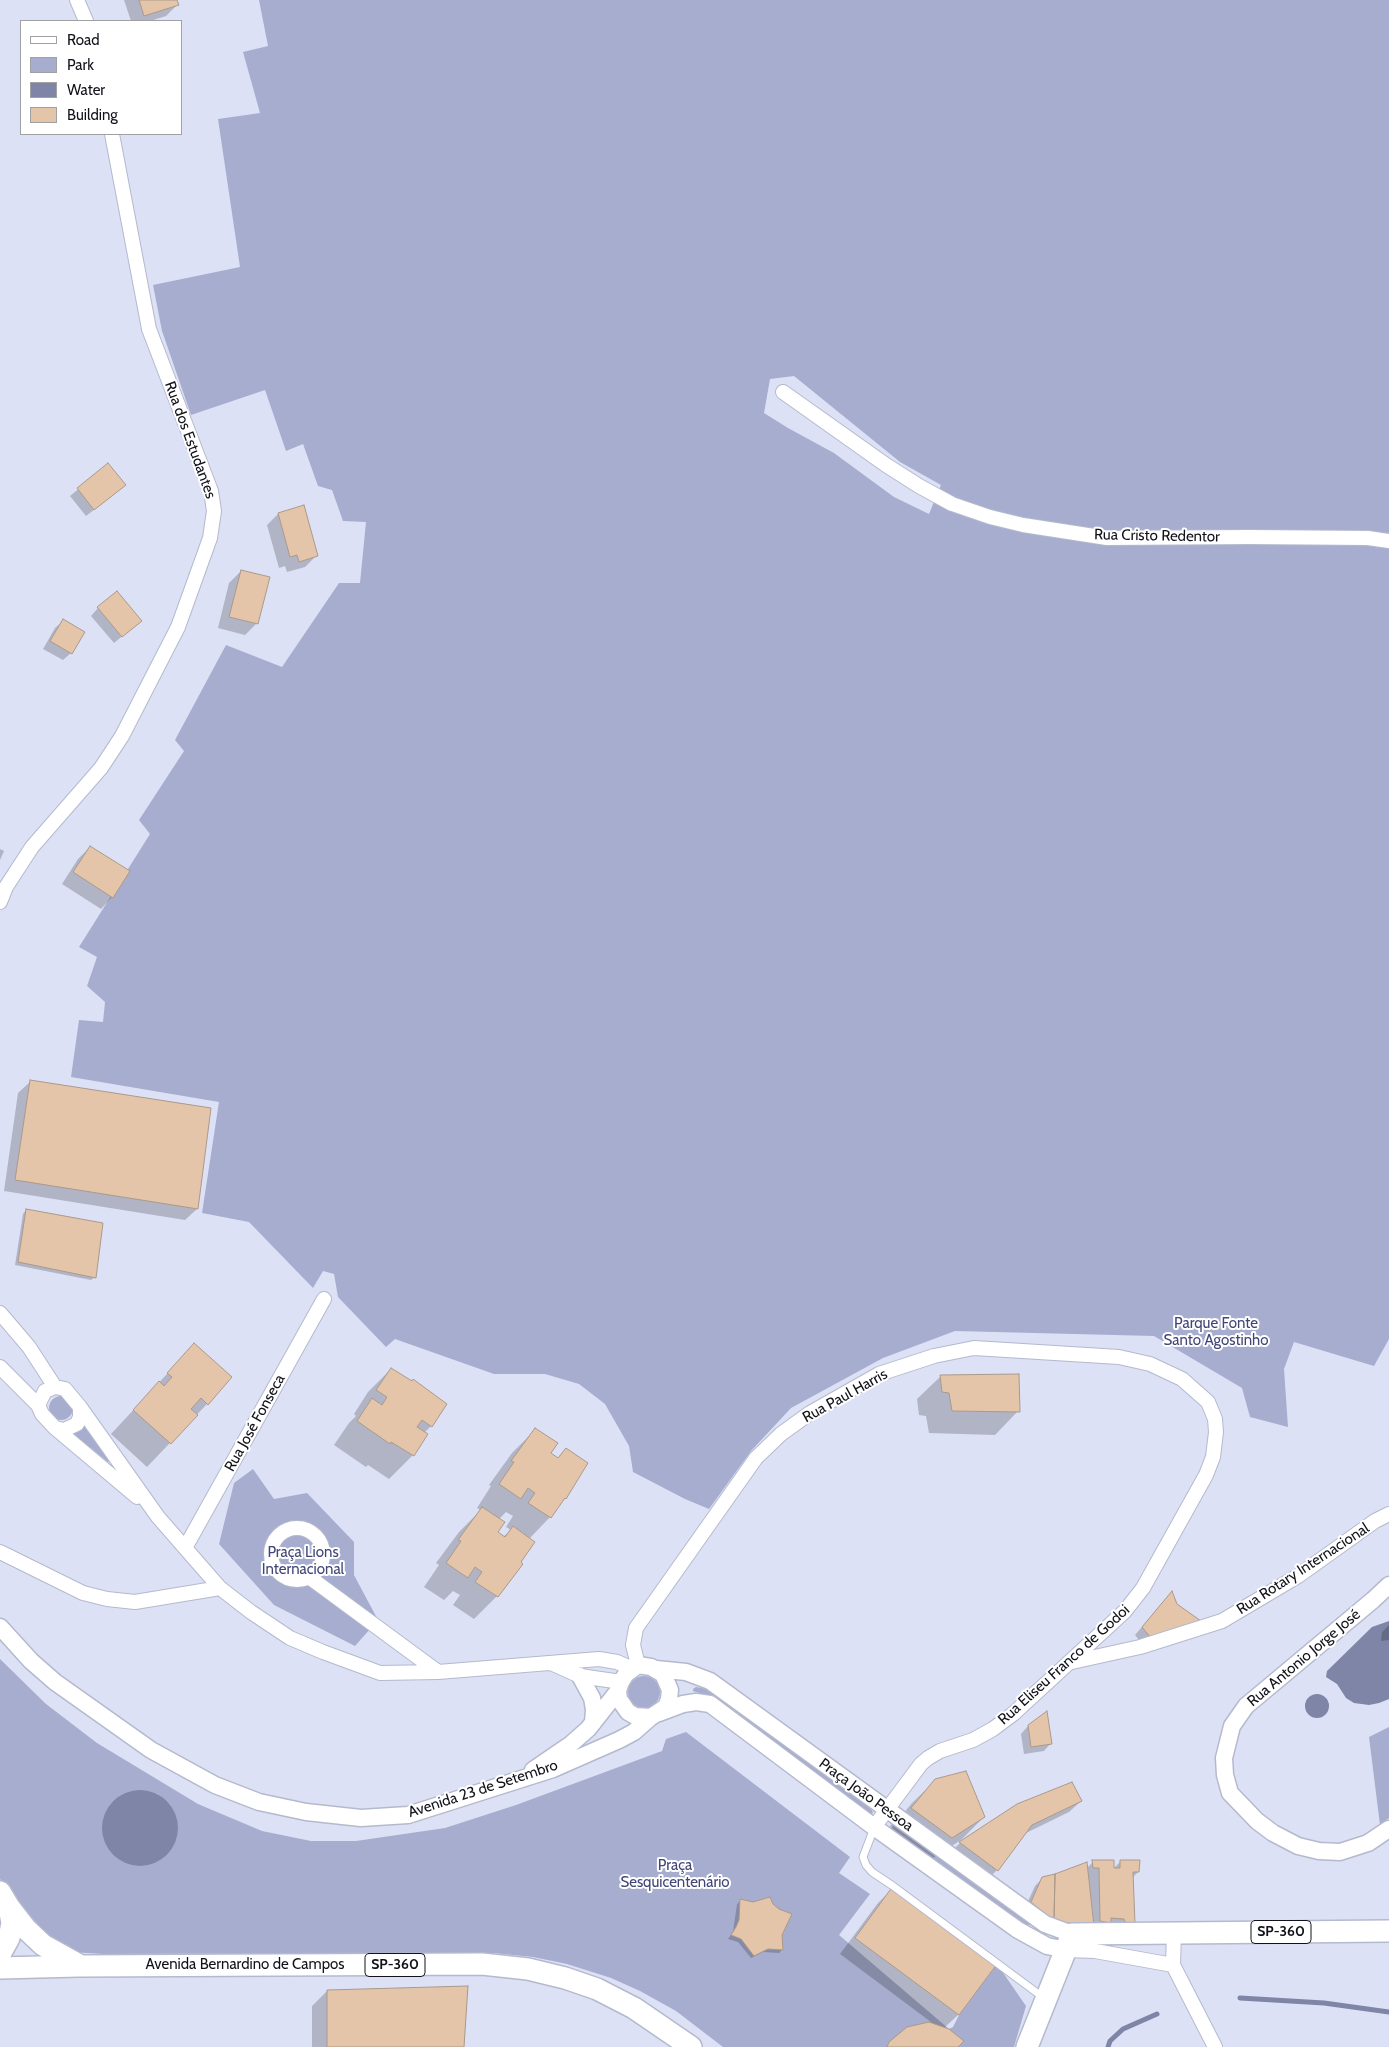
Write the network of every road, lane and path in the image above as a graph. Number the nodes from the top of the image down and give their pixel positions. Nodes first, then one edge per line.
1 (77, 0) edge
2 (86, 20) edge
3 (112, 135) edge
4 (782, 392) dead end
5 (1389, 541) edge
6 (0, 902) edge
7 (324, 1299) dead end
8 (0, 1313) edge
9 (0, 1367) edge
10 (55, 1387) junction
11 (1208, 1402) joint
12 (38, 1406) junction
13 (80, 1407) junction
14 (55, 1428) junction
15 (1389, 1514) edge
16 (158, 1517) junction
17 (185, 1548) junction
18 (0, 1552) edge
19 (309, 1577) dead end
20 (1389, 1585) edge
21 (220, 1588) junction
22 (0, 1627) edge
23 (550, 1662) junction
24 (1071, 1662) junction
25 (635, 1667) junction
26 (656, 1669) junction
27 (438, 1672) junction
28 (580, 1676) junction
29 (620, 1686) junction
30 (655, 1715) junction
31 (593, 1723) junction
32 (524, 1777) junction
33 (886, 1811) junction
34 (874, 1827) junction
35 (1389, 1829) edge
36 (5, 1900) edge
37 (1389, 1931) edge
38 (1174, 1932) junction
39 (1069, 1942) junction
40 (0, 1954) edge
41 (1173, 1965) junction
42 (79, 1966) junction
43 (0, 1968) edge
44 (1046, 1999) junction
45 (691, 2047) edge
46 (1027, 2047) edge
47 (1215, 2047) edge

1 - 2 street
3 - 6 street, Rua dos Estudantes
4 - 5 street, Rua Cristo Redentor
7 - 17 street, Rua José Fonseca
8 - 10 street
9 - 12 street
10 - 12 street
10 - 13 street
11 - 24 street, Rua Eliseu Franco de Godoi
11 - 25 street, Rua Paul Harris
12 - 14 street
13 - 14 street
13 - 16 street
14 - 16 street
15 - 24 street, Rua Rotary Internacional
16 - 17 street
17 - 21 street
18 - 21 street
19 - 27 street
20 - 35 street, Rua Antonio Jorge José
21 - 27 street
22 - 32 street, Avenida 23 de Setembro
23 - 25 street
23 - 27 street
23 - 28 street
24 - 33 street, Rua Eliseu Franco de Godoi
25 - 26 street
25 - 29 street
26 - 30 street
26 - 33 street, Praça João Pessoa
28 - 29 street
28 - 31 street
29 - 30 street
29 - 31 street
30 - 32 street, Avenida 23 de Setembro
30 - 34 street, Praça João Pessoa
31 - 32 street
33 - 34 street, Rua Eliseu Franco de Godoi
33 - 39 street, Praça João Pessoa
34 - 39 street, Praça João Pessoa
34 - 44 lane
36 - 40 main road, SP-360
36 - 42 main road, Avenida Bernardino de Campos / SP-360
37 - 38 main road, SP-360
38 - 39 main road, SP-360
38 - 41 street
39 - 41 street
39 - 44 main road
41 - 47 street
42 - 43 main road, Avenida Bernardino de Campos / SP-360
42 - 45 main road, Avenida Bernardino de Campos / SP-360
44 - 46 main road

